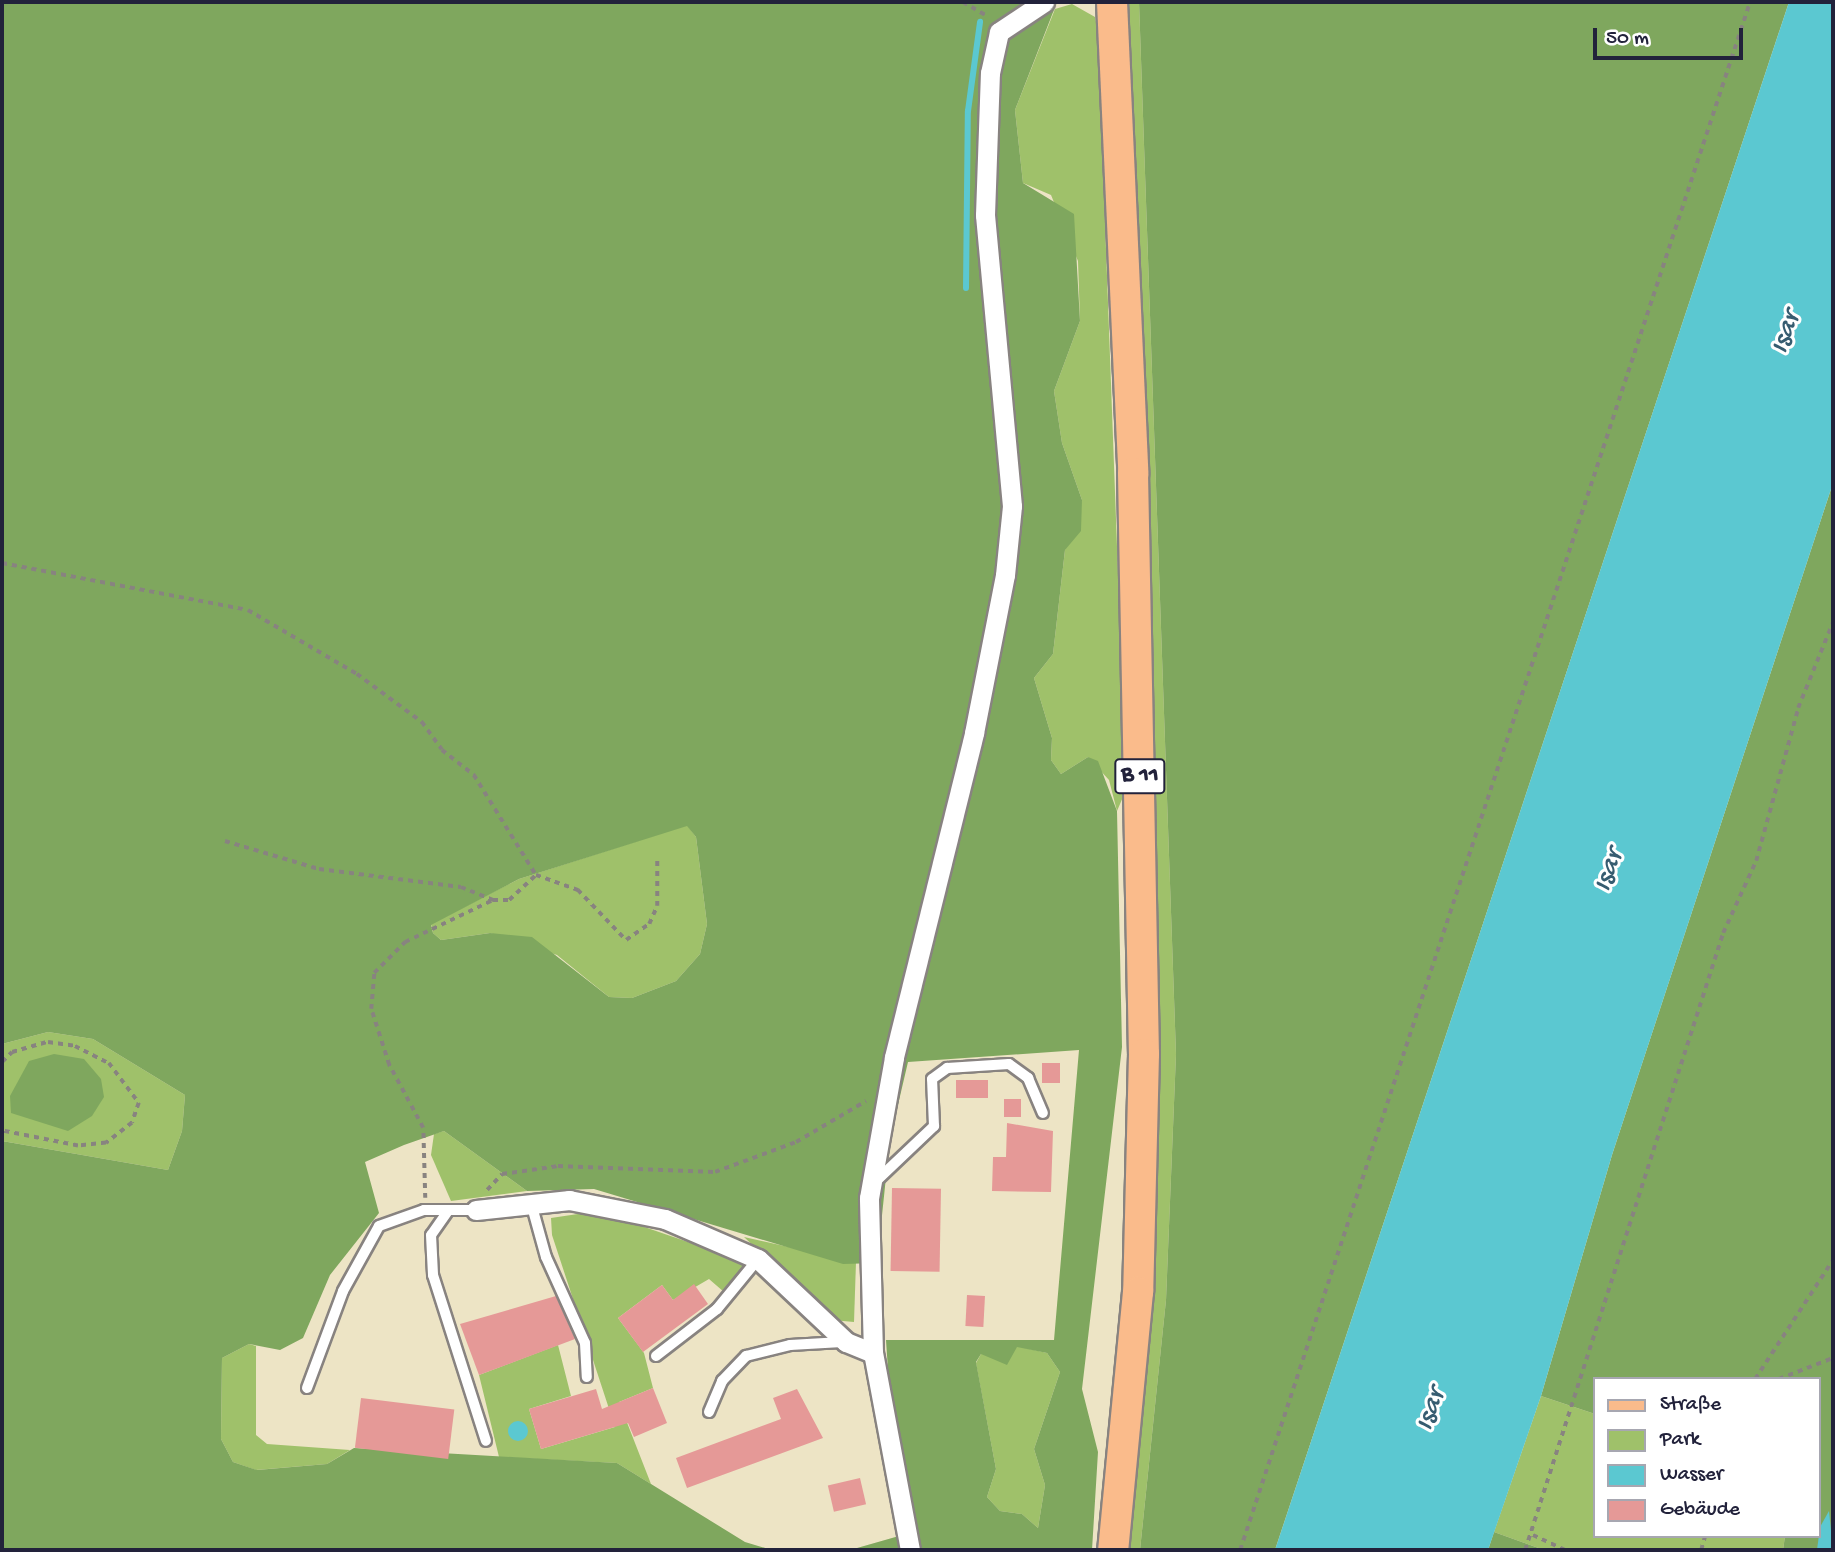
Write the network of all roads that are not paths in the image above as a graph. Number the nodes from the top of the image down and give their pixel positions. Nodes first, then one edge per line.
1 (1044, 2) edge
2 (1112, 2) edge
3 (1043, 1113) dead end
4 (871, 1185) junction
5 (531, 1202) junction
6 (481, 1210) joint
7 (448, 1211) junction
8 (758, 1259) junction
9 (846, 1342) junction
10 (873, 1353) junction
11 (656, 1356) dead end
12 (587, 1377) dead end
13 (307, 1388) dead end
14 (709, 1412) dead end
15 (486, 1441) dead end
16 (910, 1550) edge
17 (1113, 1550) edge

1 - 4 street
2 - 17 main road, B 11
3 - 4 lane
4 - 10 street
5 - 6 street
5 - 8 street
5 - 12 lane
6 - 7 lane
7 - 13 lane
7 - 15 lane
8 - 9 street
8 - 11 lane
9 - 10 street
9 - 14 lane
10 - 16 street

